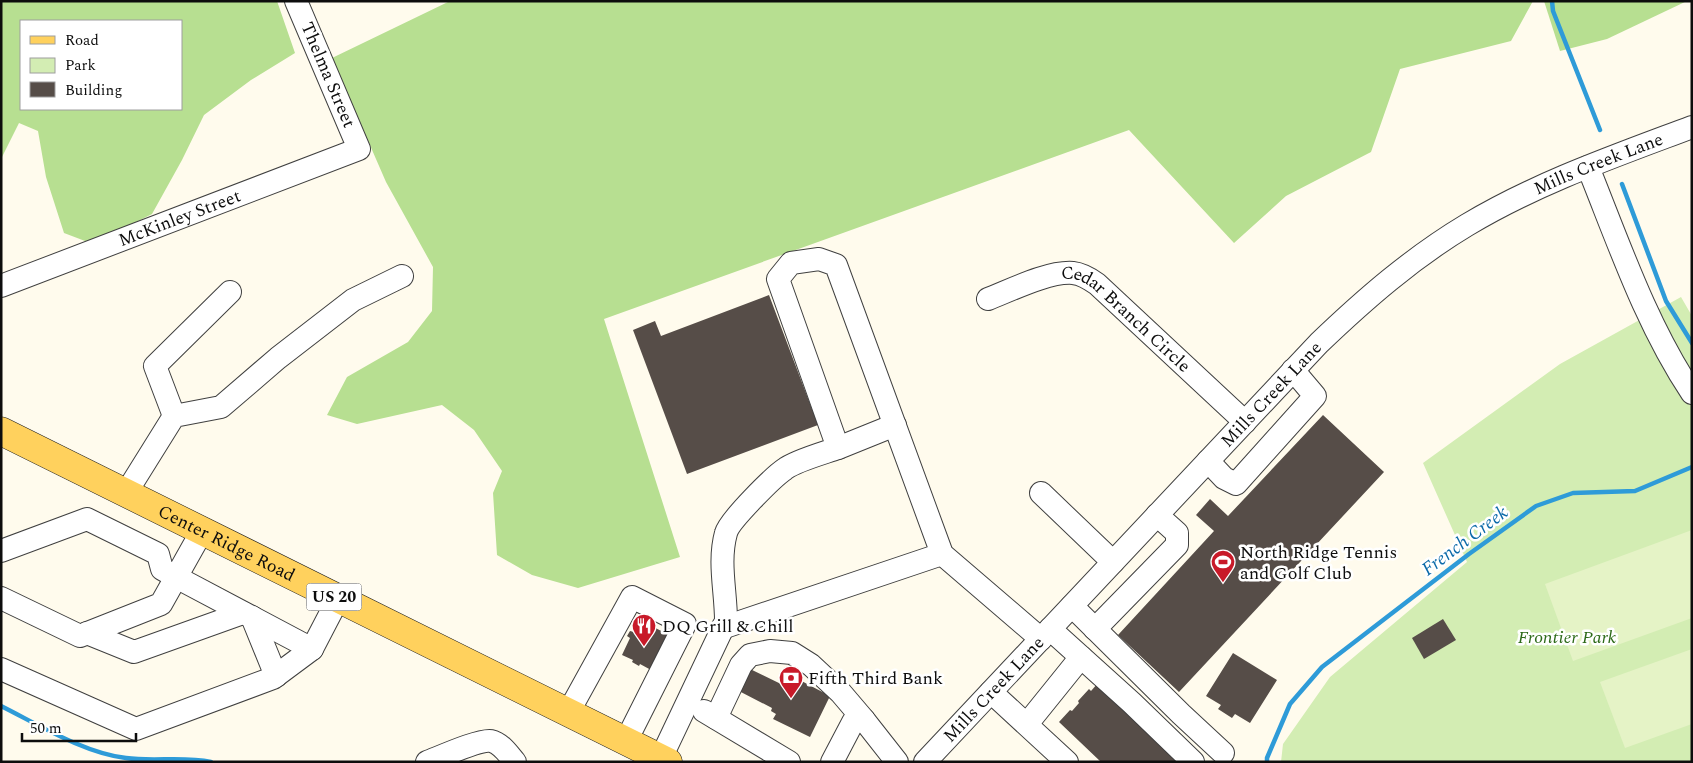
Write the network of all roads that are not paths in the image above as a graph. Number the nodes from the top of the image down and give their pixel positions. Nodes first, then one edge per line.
1 (296, 1) edge
2 (1692, 127) edge
3 (359, 149) joint
4 (1588, 167) junction
5 (402, 276) dead end
6 (2, 281) edge
7 (230, 292) dead end
8 (988, 299) dead end
9 (1294, 370) junction
10 (1692, 393) edge
11 (174, 416) junction
12 (1244, 422) junction
13 (895, 425) junction
14 (1, 431) edge
15 (838, 448) junction
16 (1208, 461) junction
17 (126, 493) junction
18 (1041, 493) dead end
19 (1157, 515) junction
20 (202, 531) junction
21 (1, 551) edge
22 (942, 554) junction
23 (1113, 562) junction
24 (176, 577) junction
25 (1, 598) edge
26 (338, 599) junction
27 (1072, 606) junction
28 (247, 615) junction
29 (722, 628) junction
30 (1095, 629) junction
31 (87, 633) junction
32 (1045, 634) junction
33 (312, 649) junction
34 (1081, 657) junction
35 (1, 670) edge
36 (276, 676) junction
37 (992, 692) junction
38 (688, 701) junction
39 (568, 713) junction
40 (716, 718) junction
41 (864, 720) junction
42 (1027, 724) junction
43 (626, 741) junction
44 (1223, 753) dead end
45 (437, 758) edge
46 (935, 758) edge
47 (664, 760) edge
48 (515, 762) edge
49 (789, 762) edge
50 (832, 762) edge
51 (897, 762) edge
52 (1067, 762) edge
53 (1193, 762) edge

1 - 3 street, Thelma Street
2 - 4 street, Mills Creek Lane
3 - 6 street, McKinley Street
4 - 9 street, Mills Creek Lane
4 - 10 street
5 - 11 street
7 - 11 street
8 - 12 street, Cedar Branch Circle
9 - 12 street, Mills Creek Lane
9 - 16 street
11 - 17 street
12 - 16 street, Mills Creek Lane
13 - 15 street
13 - 15 street
13 - 22 street
14 - 17 main road, Center Ridge Road / US 20
15 - 29 street
16 - 19 street, Mills Creek Lane
17 - 20 main road, Center Ridge Road / US 20
18 - 23 street
19 - 23 street, Mills Creek Lane
19 - 30 street
20 - 24 street
20 - 26 main road, Center Ridge Road / US 20
21 - 24 street
22 - 29 street
22 - 32 street
23 - 27 street, Mills Creek Lane
24 - 28 street
24 - 31 street
25 - 31 street
26 - 33 street
26 - 39 main road, Center Ridge Road / US 20
27 - 30 street
27 - 32 street, Mills Creek Lane
28 - 31 street
28 - 33 street
28 - 36 street
29 - 38 street
30 - 44 street
32 - 34 street
32 - 37 street, Mills Creek Lane
33 - 36 street
34 - 42 street
34 - 53 street
35 - 36 street
37 - 42 street
37 - 46 street, Mills Creek Lane
38 - 40 street
38 - 47 street
39 - 43 main road, Center Ridge Road / US 20
39 - 43 street
40 - 41 street
40 - 49 street
41 - 50 street
41 - 51 street
42 - 52 street
43 - 47 main road, Center Ridge Road / US 20
45 - 48 street

